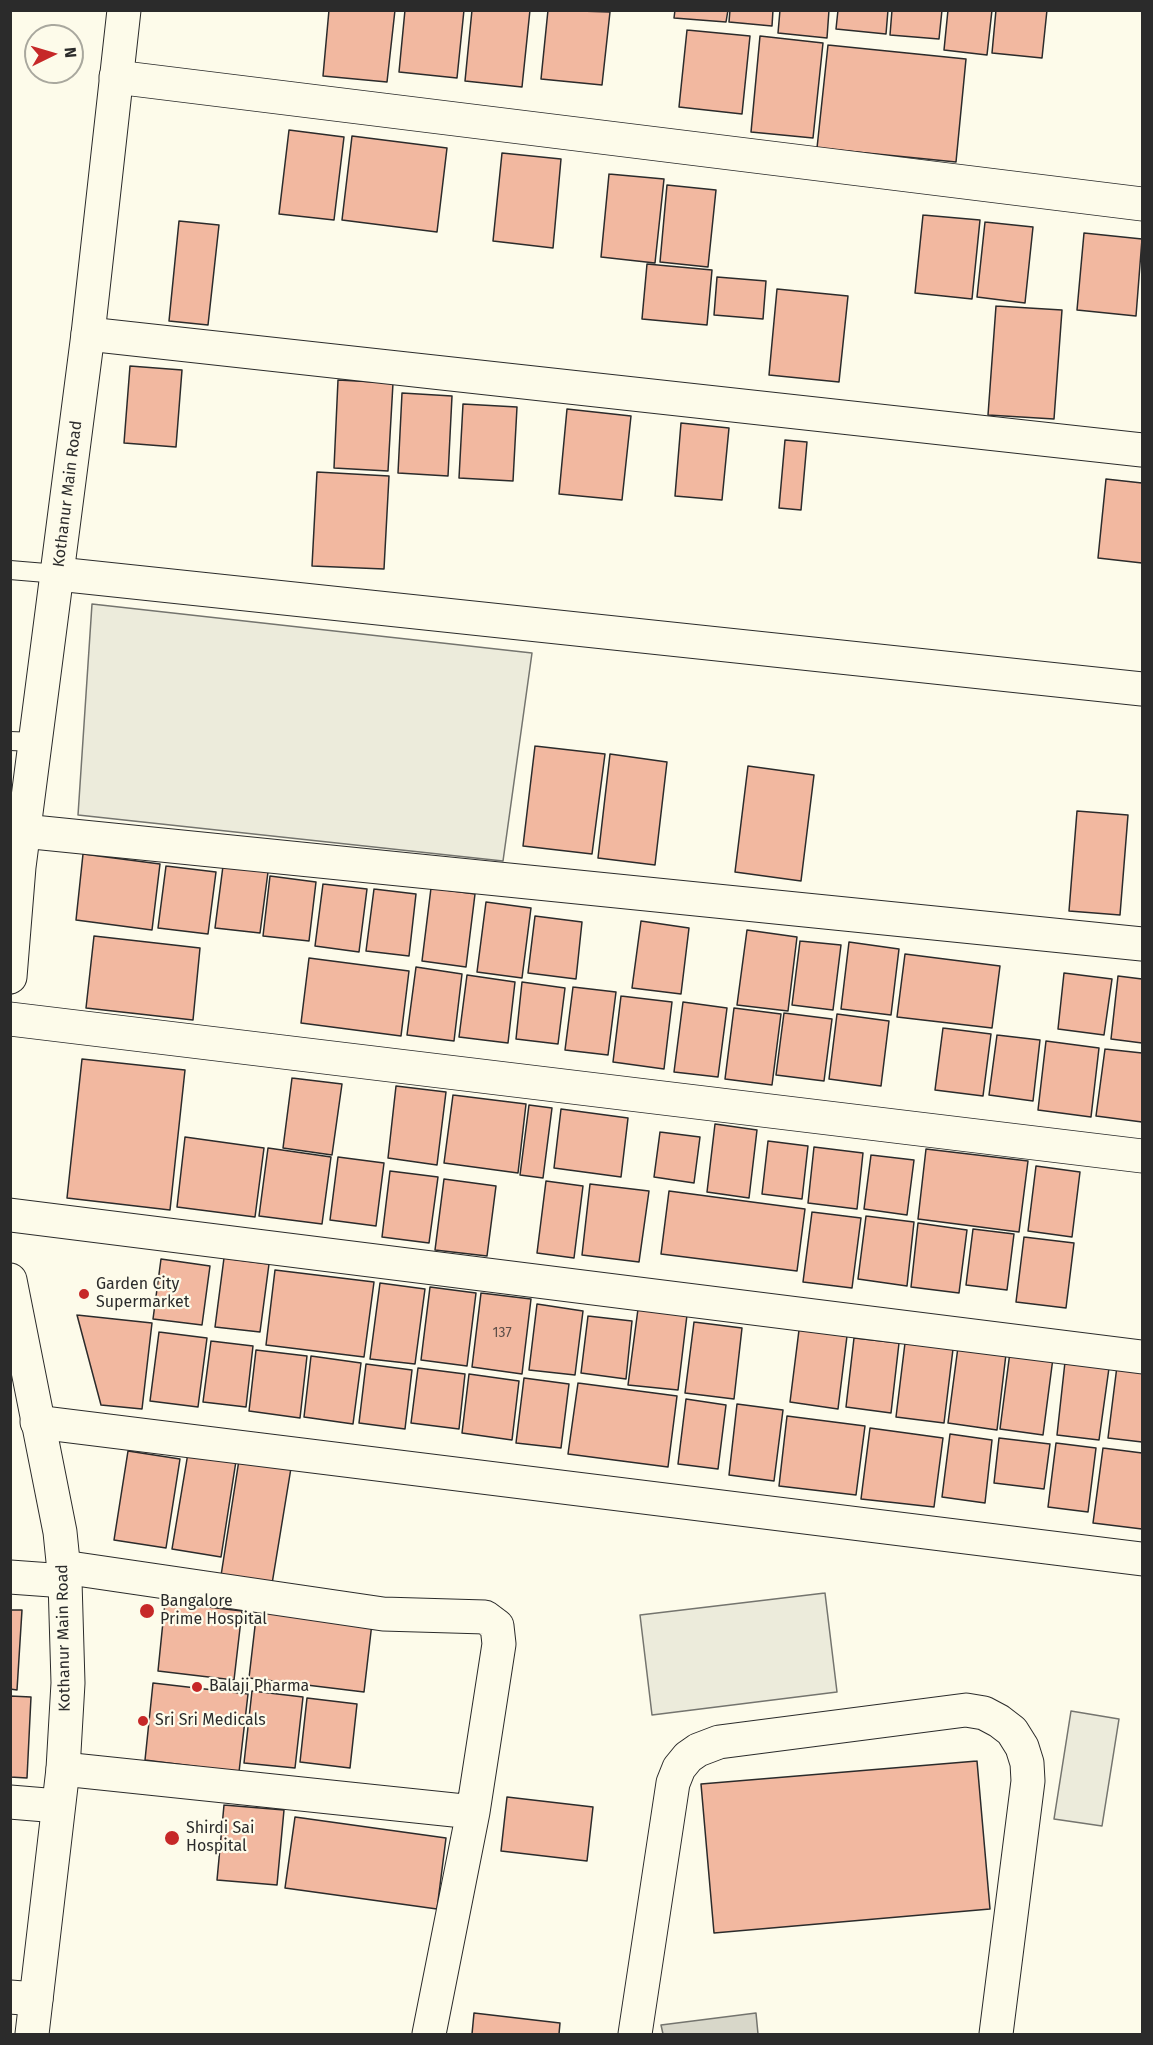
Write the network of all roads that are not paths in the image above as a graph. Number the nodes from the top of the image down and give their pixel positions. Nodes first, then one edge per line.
1 (124, 10) edge
2 (116, 77) junction
3 (1143, 204) edge
4 (88, 334) junction
5 (1143, 450) edge
6 (10, 570) edge
7 (58, 574) junction
8 (1143, 689) edge
9 (23, 742) edge
10 (23, 831) junction
11 (15, 867) edge
12 (1143, 944) edge
13 (10, 977) edge
14 (10, 1019) edge
15 (1143, 1156) edge
16 (10, 1215) edge
17 (10, 1280) edge
18 (1143, 1357) edge
19 (37, 1422) junction
20 (1143, 1559) edge
21 (64, 1574) junction
22 (10, 1577) edge
23 (63, 1769) junction
24 (10, 1802) edge
25 (58, 1806) junction
26 (473, 1812) junction
27 (23, 1998) edge
28 (32, 2034) edge
29 (429, 2034) edge
30 (635, 2034) edge
31 (996, 2034) edge

1 - 2 street, Kothanur Main Road
2 - 3 street
2 - 4 street, Kothanur Main Road
4 - 5 street
4 - 7 street, Kothanur Main Road
6 - 7 lane
7 - 8 street
7 - 9 street, Kothanur Main Road
9 - 10 street, Kothanur Main Road
10 - 11 street, Kothanur Main Road
10 - 12 street
11 - 13 street, Kothanur Main Road
14 - 15 street
16 - 18 street
17 - 19 street, Kothanur Main Road
19 - 20 street
19 - 21 street, Kothanur Main Road
21 - 22 street
21 - 23 street, Kothanur Main Road
21 - 26 street
23 - 25 street, Kothanur Main Road
23 - 26 street
24 - 25 street
25 - 27 street, Kothanur Main Road
26 - 29 street
27 - 28 street, Kothanur Main Road
30 - 31 street

